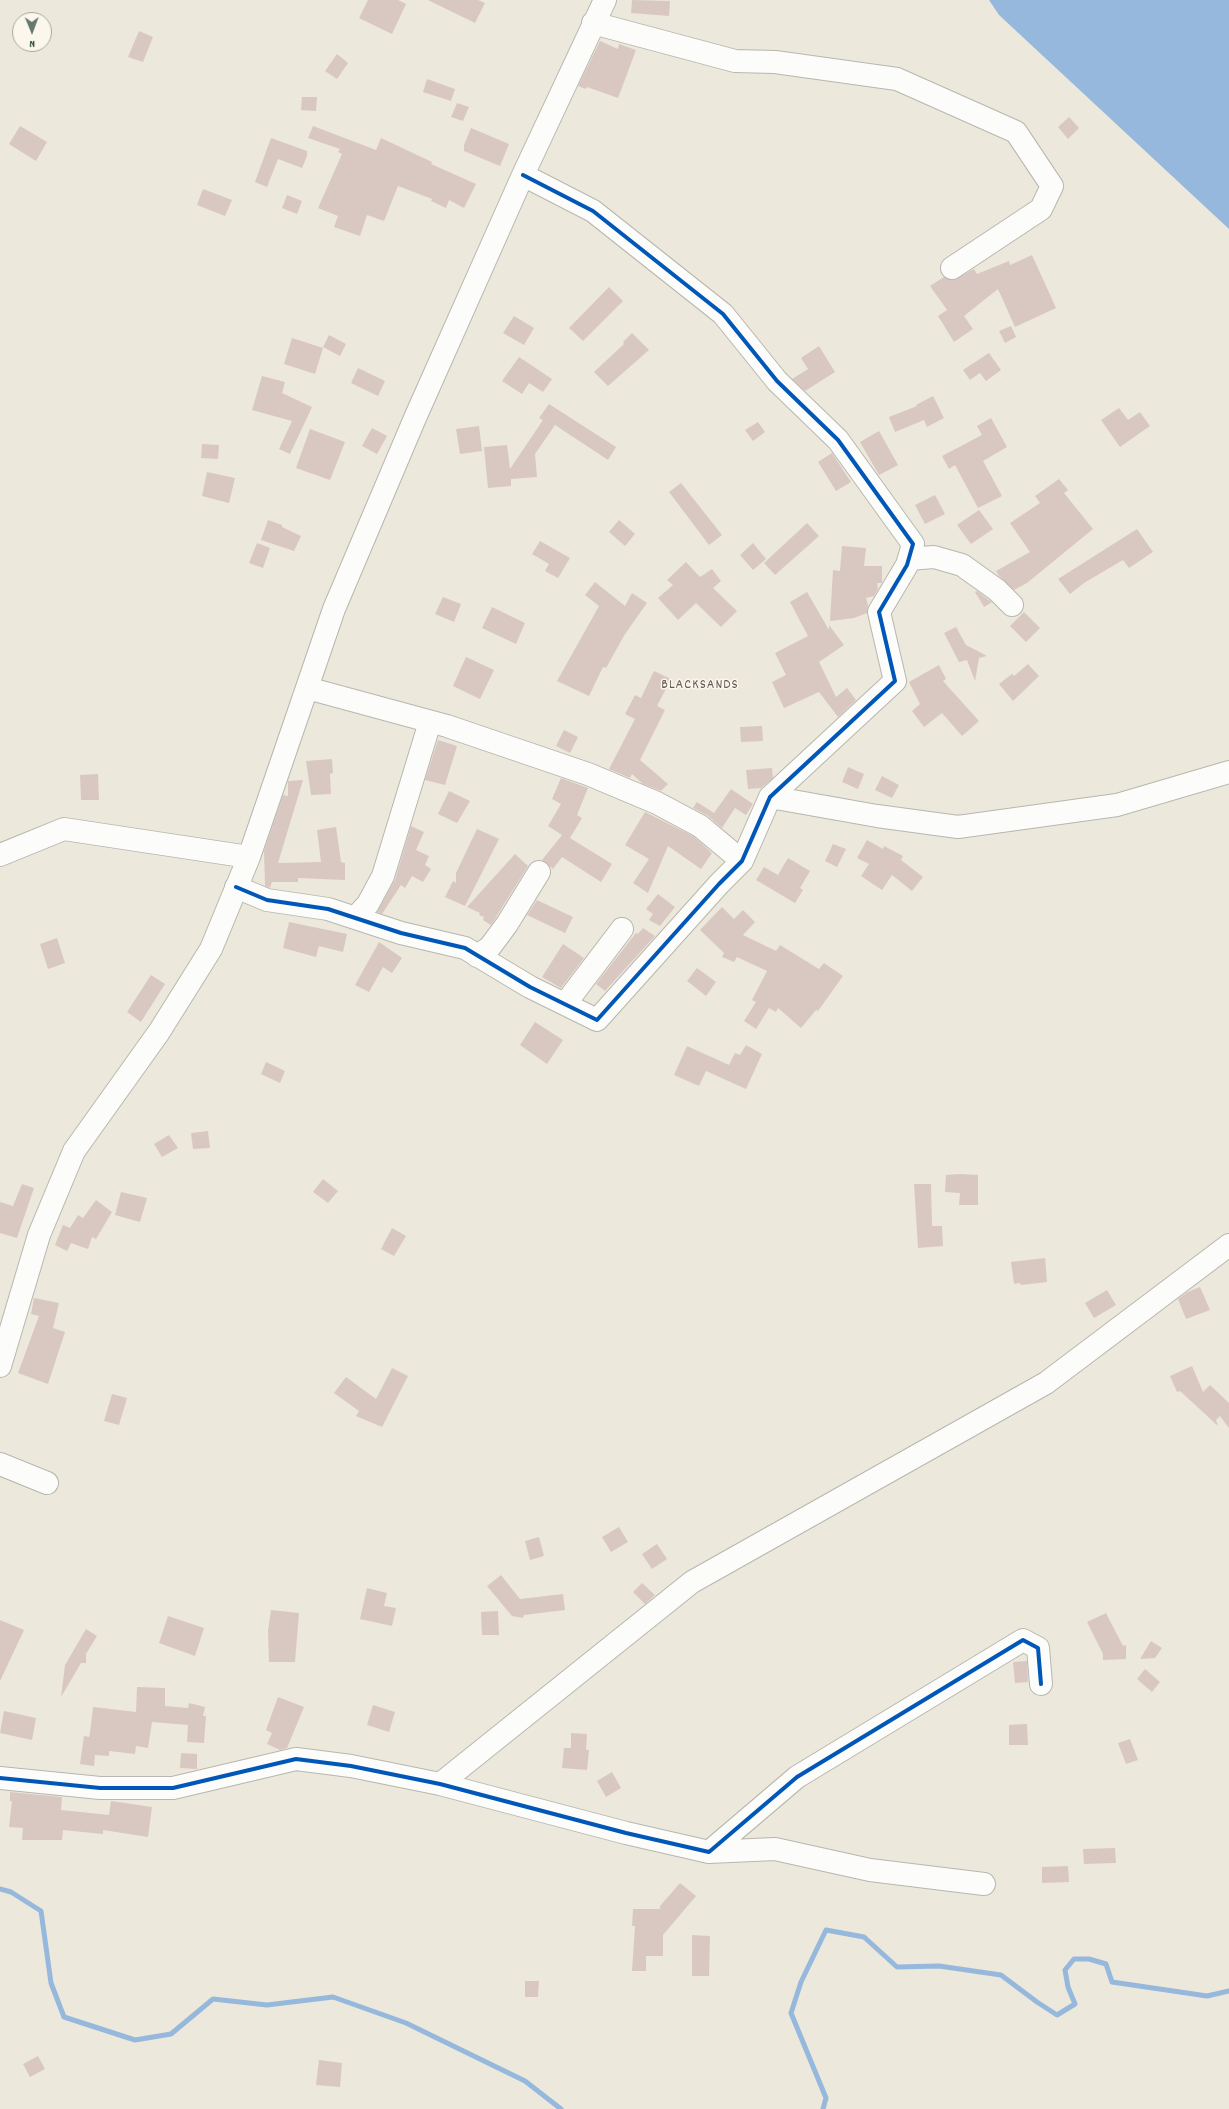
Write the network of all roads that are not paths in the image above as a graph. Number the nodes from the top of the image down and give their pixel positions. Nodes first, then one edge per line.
1 (605, 0) edge
2 (594, 23) junction
3 (523, 175) junction
4 (952, 268) dead end
5 (909, 559) junction
6 (1012, 605) dead end
7 (307, 688) junction
8 (430, 722) junction
9 (1229, 772) edge
10 (770, 797) junction
11 (0, 856) edge
12 (249, 857) junction
13 (742, 861) junction
14 (538, 872) dead end
15 (236, 887) junction
16 (355, 918) junction
17 (622, 929) dead end
18 (477, 956) junction
19 (565, 1004) junction
20 (1229, 1245) edge
21 (0, 1366) edge
22 (0, 1464) edge
23 (47, 1483) dead end
24 (1041, 1684) dead end
25 (0, 1778) edge
26 (440, 1784) junction
27 (709, 1852) junction
28 (984, 1884) dead end

1 - 2 street
2 - 3 street
2 - 4 street
3 - 5 street
3 - 7 street
5 - 6 street
5 - 10 street
7 - 8 street
7 - 12 street
8 - 13 street
8 - 16 street
9 - 10 street
10 - 13 street
11 - 12 street
12 - 15 street
13 - 19 street
14 - 18 street
15 - 16 street
15 - 21 street
16 - 18 street
17 - 19 street
18 - 19 street
20 - 26 street
22 - 23 street
24 - 27 street
25 - 26 street
26 - 27 street
27 - 28 street

